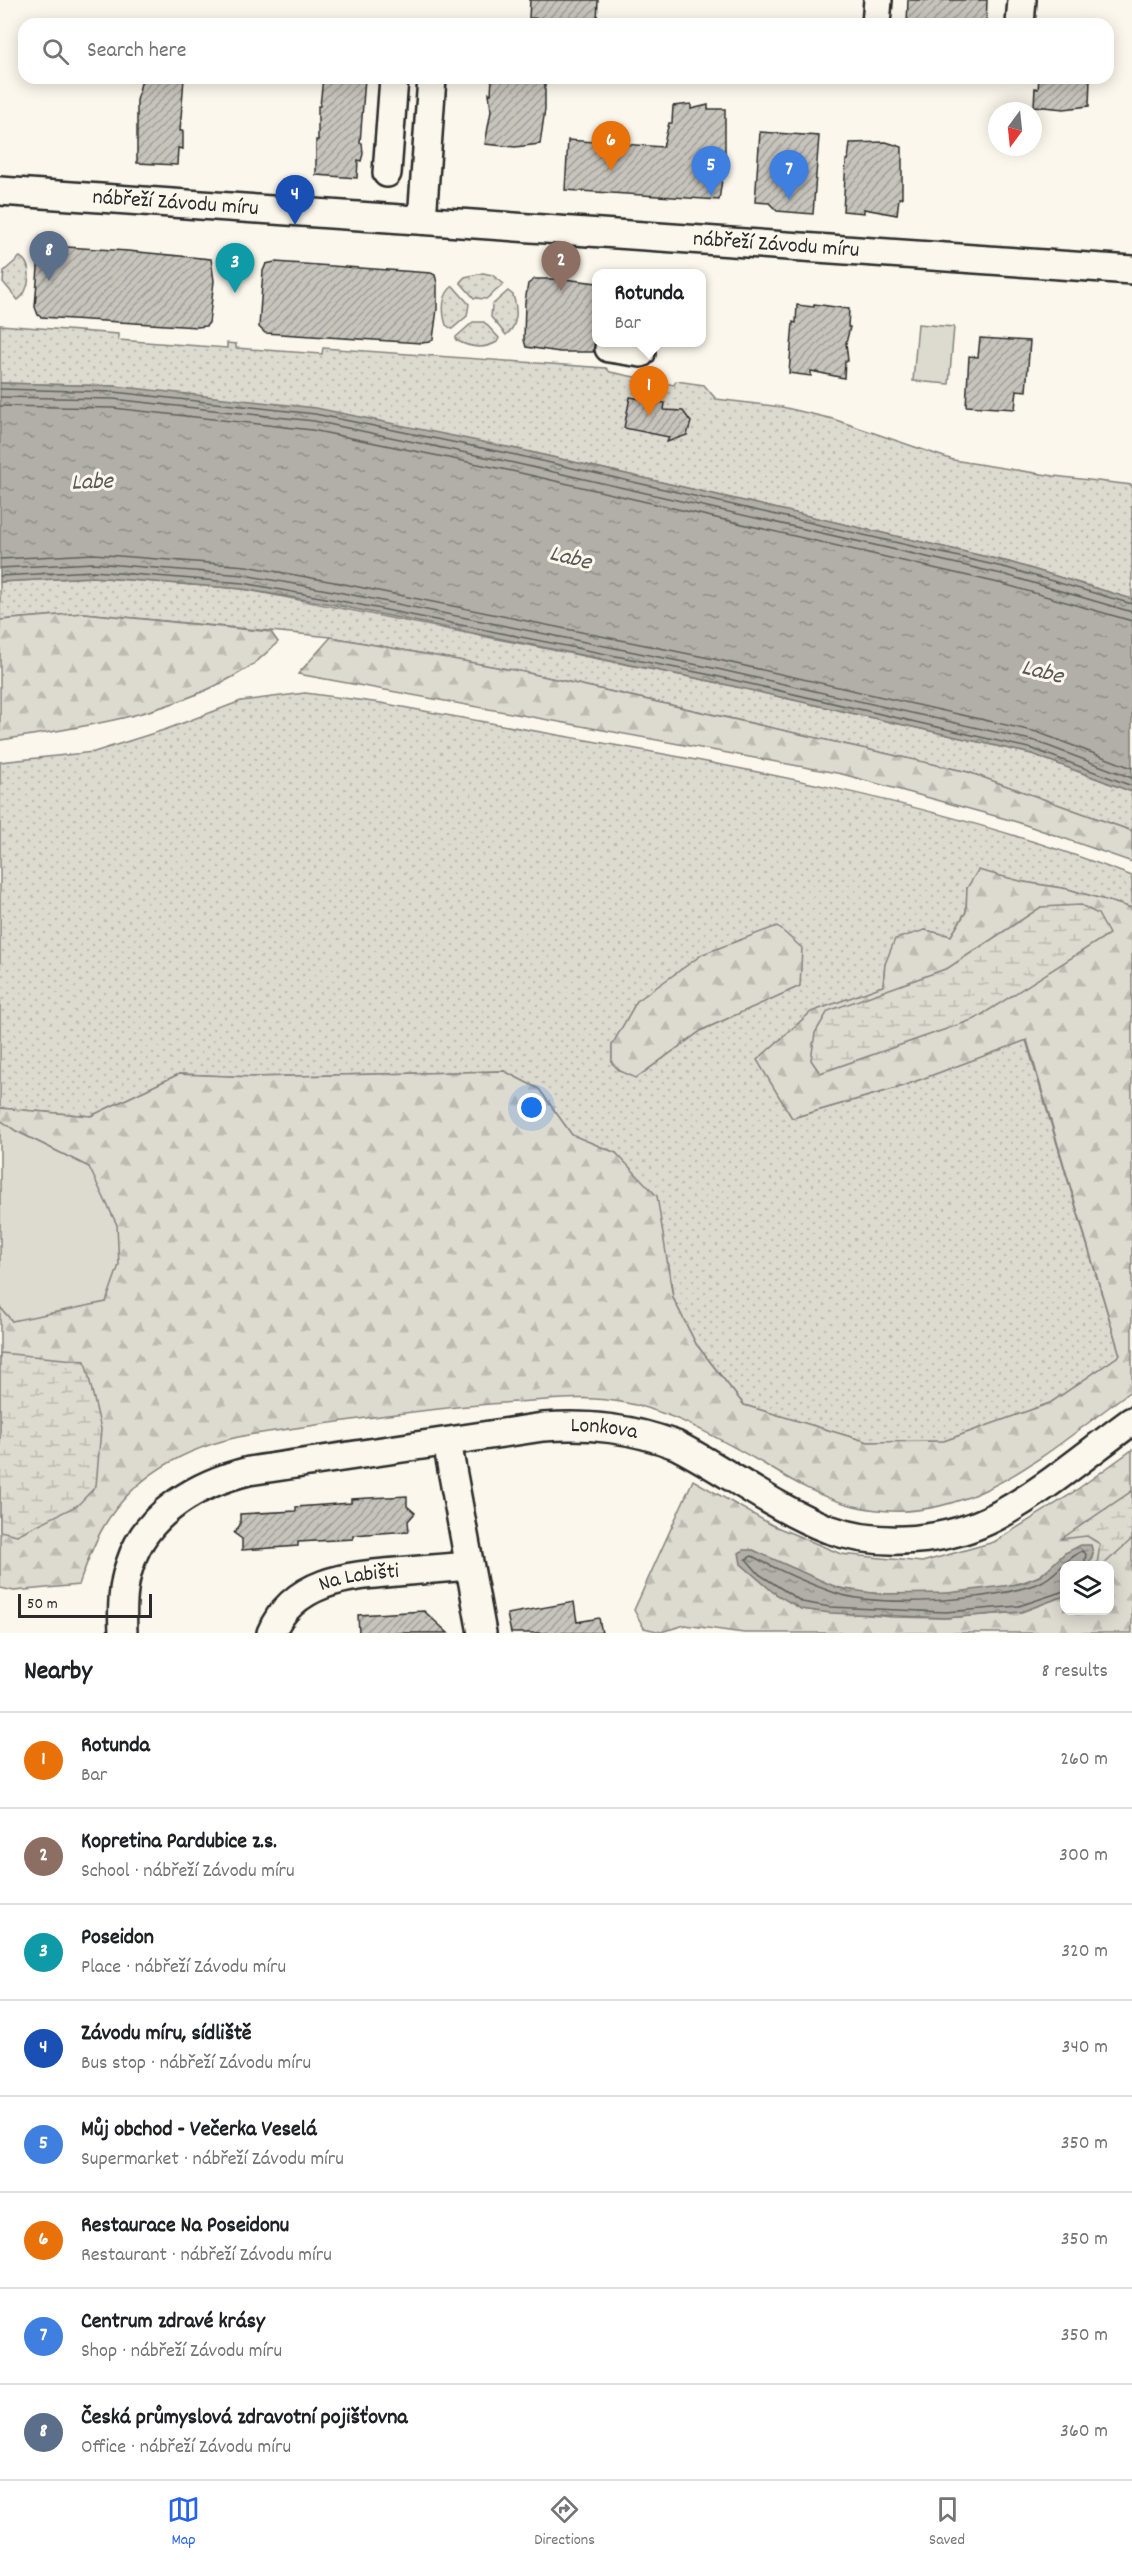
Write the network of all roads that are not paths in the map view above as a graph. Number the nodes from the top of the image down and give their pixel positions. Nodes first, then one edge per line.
1 (878, 0) edge
2 (1022, 0) edge
3 (876, 18) edge
4 (1020, 18) edge
5 (394, 84) edge
6 (432, 84) edge
7 (390, 132) junction
8 (428, 134) junction
9 (387, 173) dead end
10 (0, 191) edge
11 (422, 220) junction
12 (1132, 270) edge
13 (609, 348) dead end
14 (641, 353) dead end
15 (1132, 1421) edge
16 (447, 1442) junction
17 (469, 1566) junction
18 (123, 1633) edge
19 (271, 1633) edge
20 (482, 1633) edge

1 - 3 street
2 - 4 street
5 - 7 street
6 - 8 street
7 - 8 street
7 - 9 street
8 - 11 street
10 - 11 street, nábřeží Závodu míru
11 - 12 street, nábřeží Závodu míru
13 - 14 street
15 - 16 street, Lonkova
16 - 17 street
16 - 18 street, Lonkova
17 - 19 street, Na Labišti
17 - 20 street

